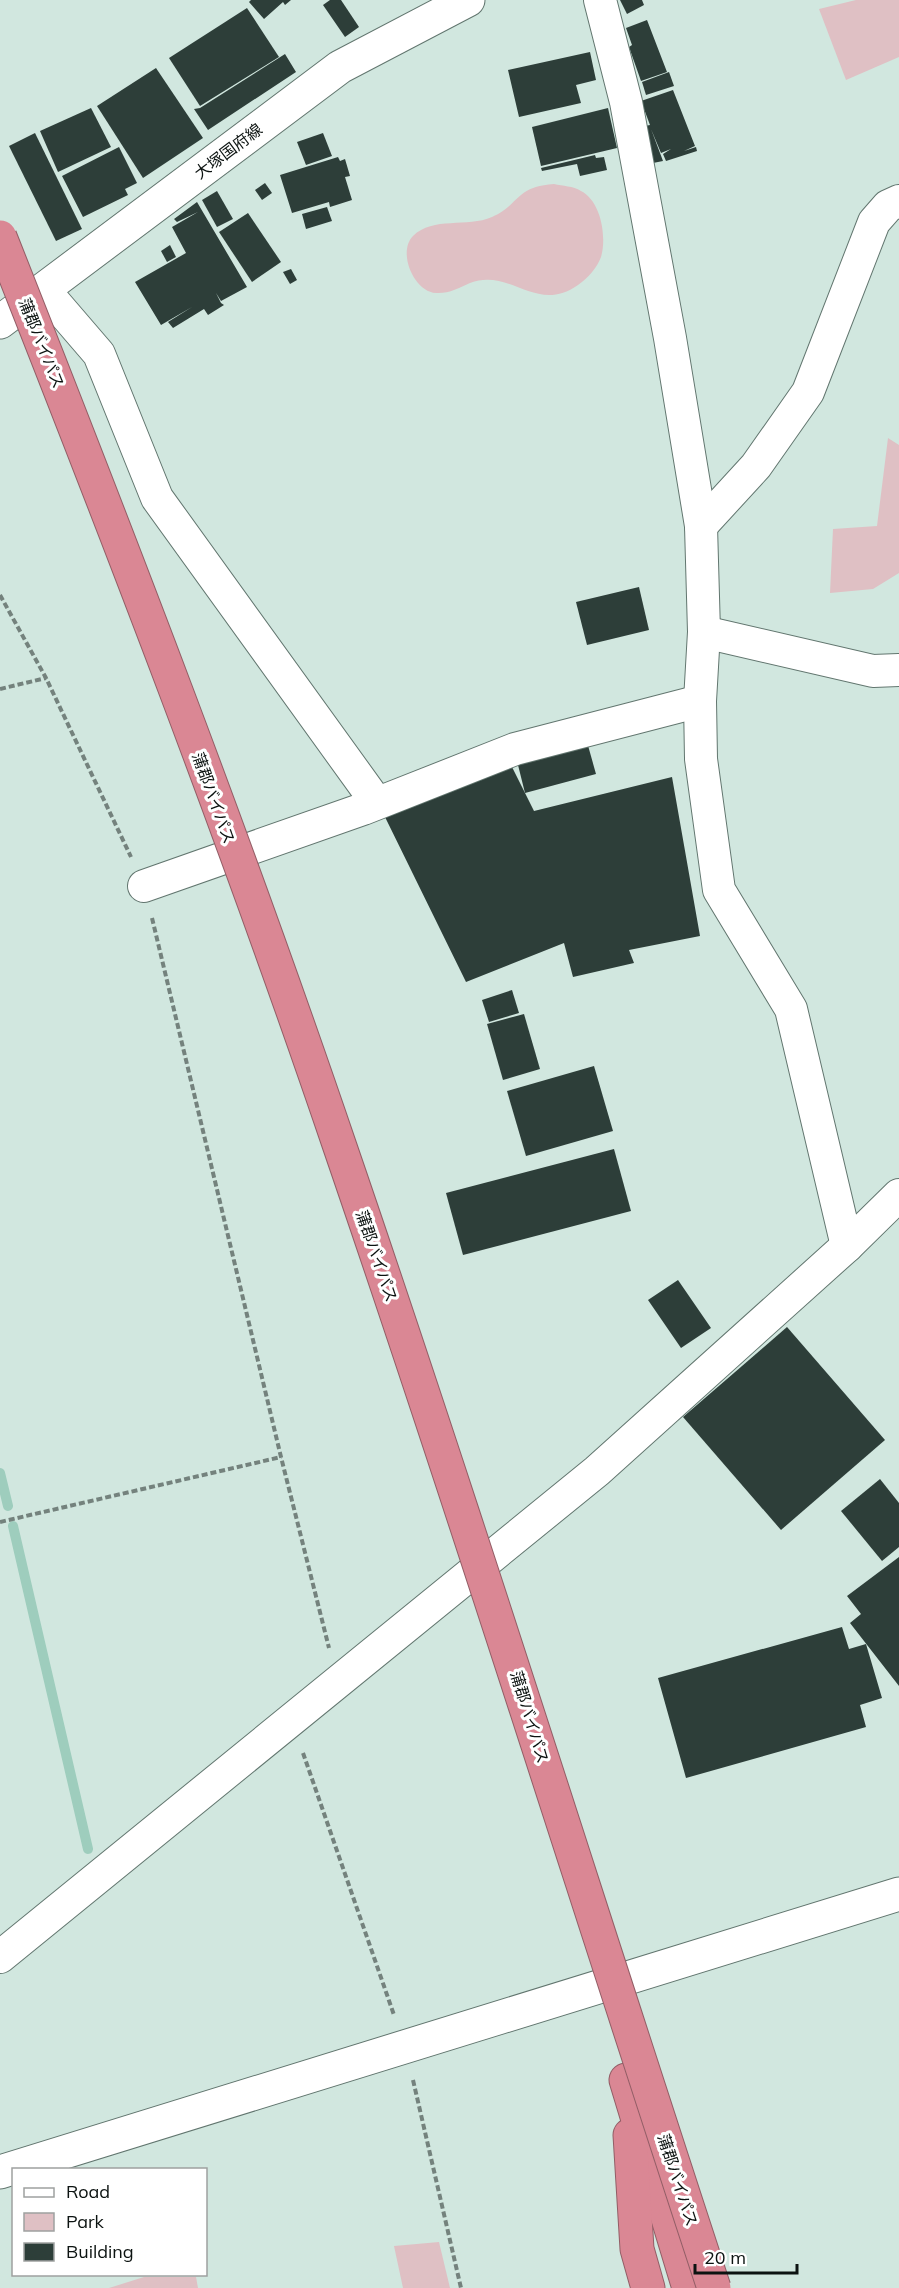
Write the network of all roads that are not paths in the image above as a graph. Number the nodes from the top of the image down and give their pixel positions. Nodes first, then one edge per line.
1 (468, 0) edge
2 (600, 0) edge
3 (899, 201) edge
4 (0, 237) edge
5 (0, 286) edge
6 (44, 290) junction
7 (0, 322) edge
8 (700, 526) junction
9 (704, 632) junction
10 (899, 670) edge
11 (700, 701) junction
12 (377, 803) junction
13 (144, 886) road end
14 (899, 1195) edge
15 (847, 1246) junction
16 (899, 1894) edge
17 (0, 1957) edge
18 (626, 2080) junction
19 (13, 2168) edge
20 (648, 2288) edge
21 (689, 2288) edge
22 (714, 2288) edge

1 - 6 street, 大塚国府線
2 - 8 street
3 - 8 street
4 - 22 highway, 蒲郡バイパス, bridge
5 - 18 highway, 蒲郡バイパス
6 - 7 street, 大塚国府線
6 - 12 street
8 - 9 street
9 - 10 street
9 - 11 street
11 - 12 street
11 - 15 street
12 - 13 street
14 - 15 street
15 - 17 street
16 - 19 street
18 - 20 highway
18 - 21 highway, 蒲郡バイパス

